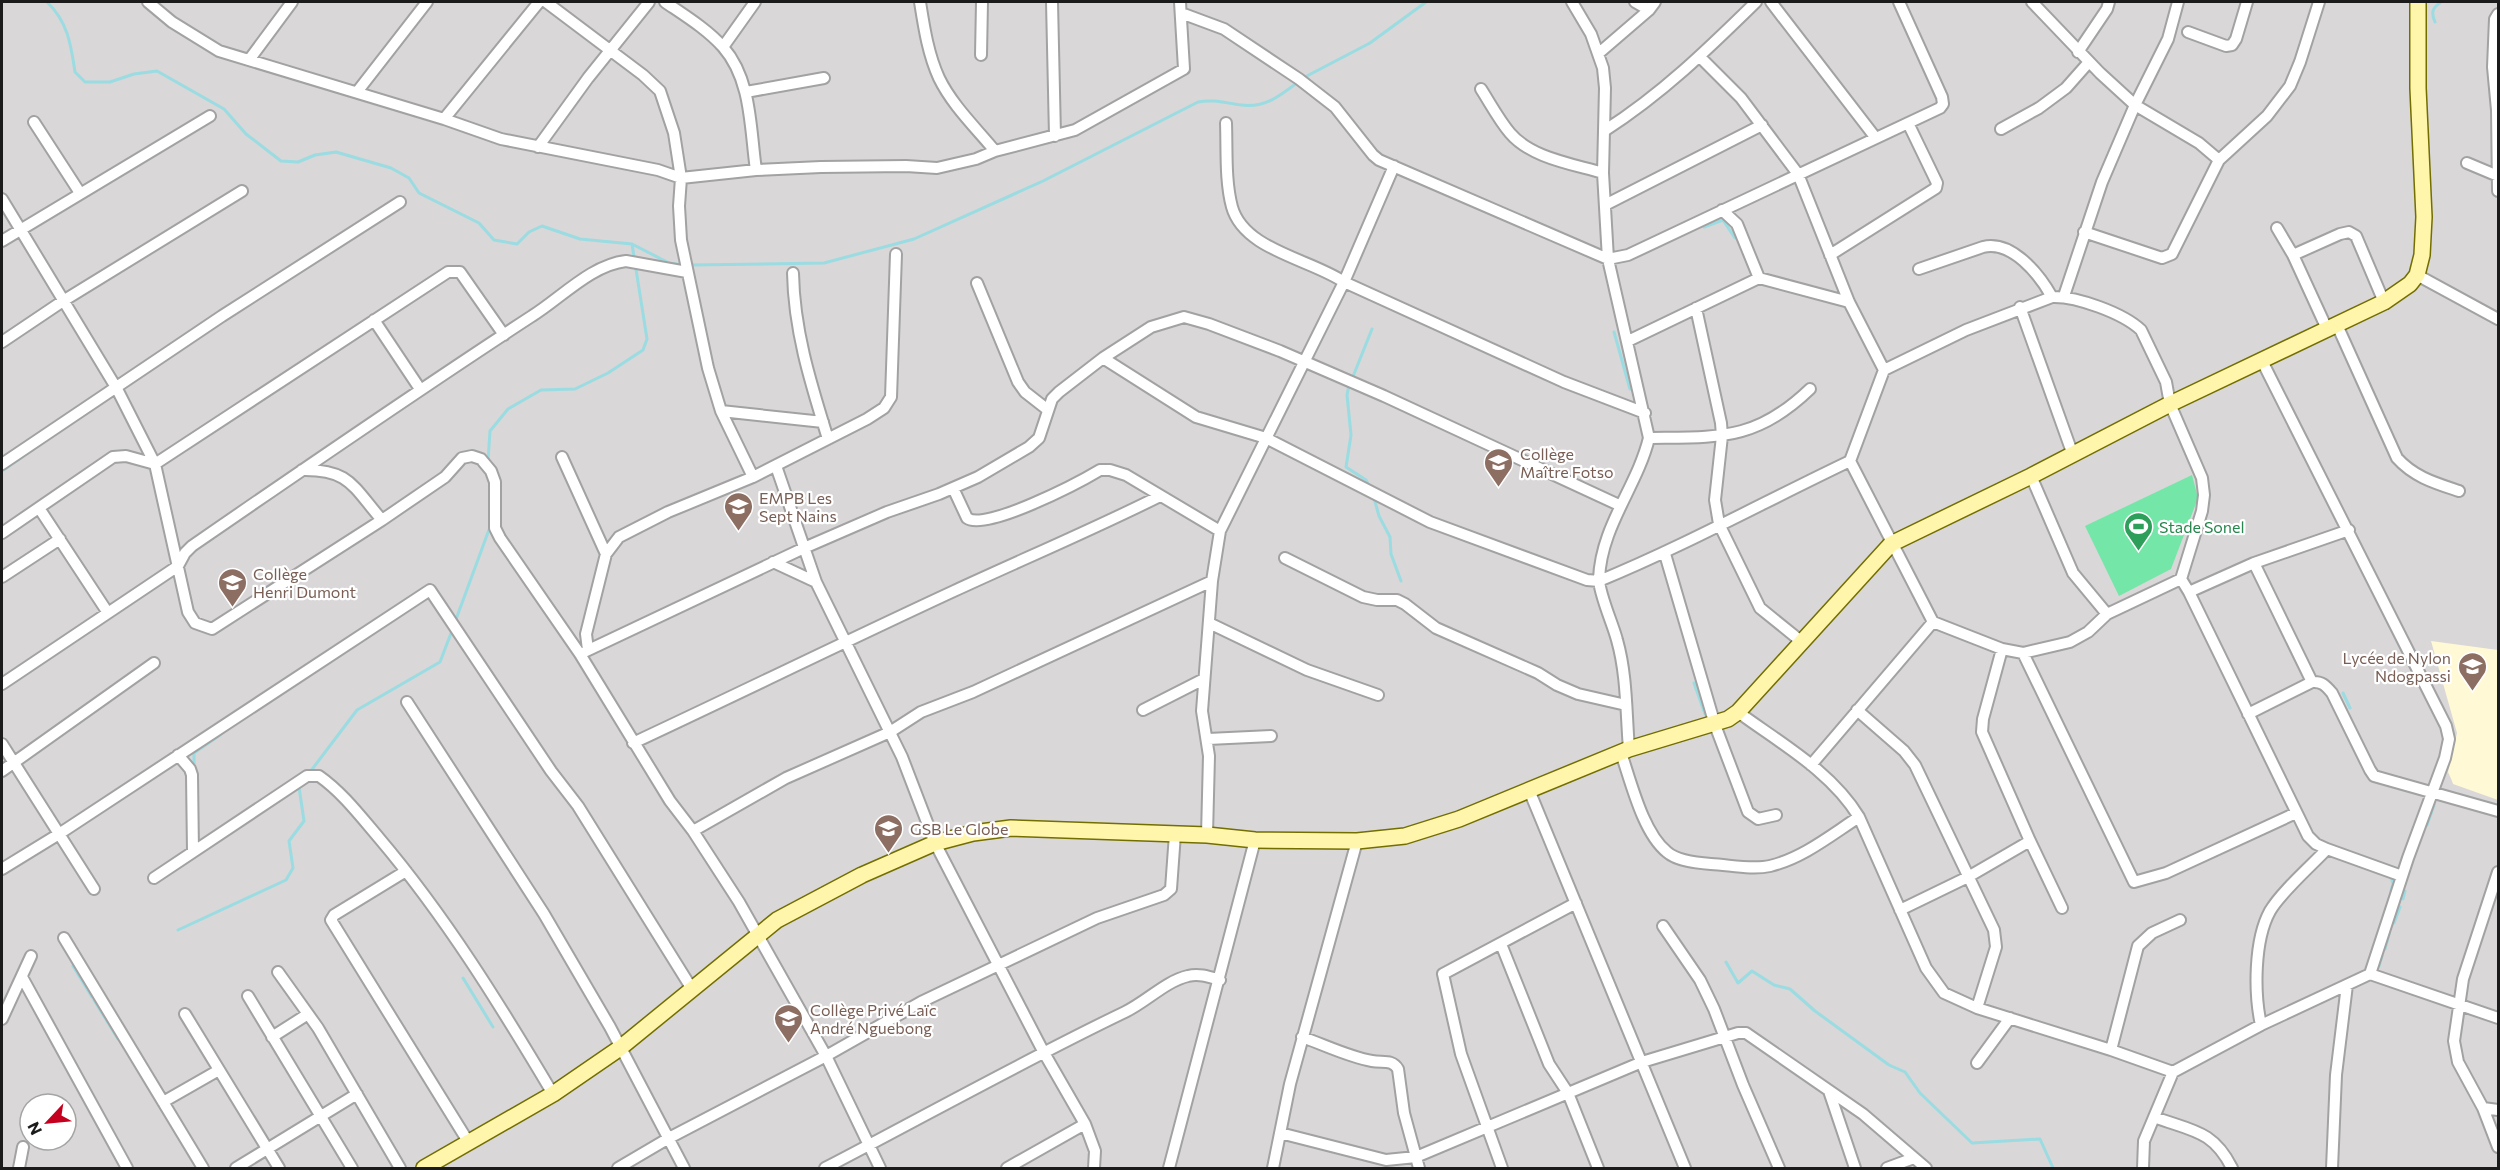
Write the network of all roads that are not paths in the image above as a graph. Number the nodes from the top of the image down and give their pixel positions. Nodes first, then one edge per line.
1 (148, 2) edge
2 (291, 2) edge
3 (427, 2) edge
4 (539, 2) edge
5 (546, 2) edge
6 (649, 2) edge
7 (665, 2) edge
8 (755, 2) edge
9 (920, 2) edge
10 (982, 2) edge
11 (1052, 2) edge
12 (1572, 2) edge
13 (1635, 2) edge
14 (1756, 2) edge
15 (1771, 2) edge
16 (1899, 2) edge
17 (2032, 2) edge
18 (2109, 2) edge
19 (2178, 2) edge
20 (2247, 2) edge
21 (2319, 2) edge
22 (2418, 2) edge
23 (1652, 6) edge
24 (1181, 7) edge
25 (2499, 14) edge
26 (2188, 32) dead end
27 (723, 47) junction
28 (611, 51) junction
29 (2078, 52) junction
30 (1599, 53) junction
31 (981, 55) dead end
32 (1700, 57) junction
33 (249, 60) junction
34 (2089, 62) junction
35 (824, 78) dead end
36 (1481, 89) dead end
37 (746, 92) junction
38 (357, 93) junction
39 (2135, 105) junction
40 (210, 116) dead end
41 (444, 119) junction
42 (34, 122) dead end
43 (1226, 123) dead end
44 (1908, 123) junction
45 (1762, 125) junction
46 (2001, 129) dead end
47 (1604, 131) junction
48 (1055, 136) junction
49 (1875, 137) junction
50 (538, 147) junction
51 (995, 151) junction
52 (2219, 160) junction
53 (2467, 163) dead end
54 (1394, 166) junction
55 (756, 170) junction
56 (1603, 173) junction
57 (1798, 174) junction
58 (2498, 176) edge
59 (681, 178) junction
60 (242, 191) dead end
61 (2499, 191) edge
62 (80, 194) junction
63 (2, 199) edge
64 (1742, 201) junction
65 (400, 202) dead end
66 (1605, 205) junction
67 (1722, 210) junction
68 (1737, 224) junction
69 (2277, 228) dead end
70 (20, 229) junction
71 (2084, 232) junction
72 (2, 241) edge
73 (896, 254) dead end
74 (1830, 255) junction
75 (2293, 255) junction
76 (1608, 259) junction
77 (1919, 269) dead end
78 (687, 272) junction
79 (793, 273) dead end
80 (2417, 275) junction
81 (1760, 278) junction
82 (1344, 282) junction
83 (977, 283) dead end
84 (2058, 296) junction
85 (63, 301) junction
86 (1849, 302) junction
87 (2384, 302) junction
88 (2020, 307) junction
89 (1696, 308) junction
90 (2499, 319) edge
91 (374, 320) junction
92 (2332, 327) junction
93 (504, 335) junction
94 (1628, 341) junction
95 (2, 342) edge
96 (1103, 358) junction
97 (2261, 359) junction
98 (1304, 362) junction
99 (1884, 370) junction
100 (117, 389) junction
101 (420, 389) junction
102 (1810, 389) dead end
103 (2170, 404) junction
104 (1048, 410) junction
105 (721, 411) junction
106 (1645, 413) junction
107 (823, 422) junction
108 (1722, 436) junction
109 (1266, 438) junction
110 (1649, 438) junction
111 (828, 439) junction
112 (2073, 455) junction
113 (562, 457) dead end
114 (1850, 462) junction
115 (2, 464) edge
116 (155, 464) junction
117 (776, 465) junction
118 (302, 470) junction
119 (2031, 476) junction
120 (753, 477) junction
121 (953, 488) junction
122 (2459, 491) dead end
123 (1160, 495) junction
124 (1619, 505) junction
125 (39, 508) junction
126 (382, 520) junction
127 (1719, 524) junction
128 (2349, 530) junction
129 (1220, 531) junction
130 (2, 533) edge
131 (60, 539) junction
132 (1891, 544) junction
133 (804, 548) junction
134 (606, 554) junction
135 (1665, 554) junction
136 (1285, 558) dead end
137 (772, 562) junction
138 (2254, 563) junction
139 (178, 566) junction
140 (2, 577) edge
141 (2181, 579) junction
142 (1212, 581) junction
143 (1599, 581) junction
144 (816, 582) junction
145 (2189, 592) junction
146 (108, 613) junction
147 (2107, 614) junction
148 (1933, 622) junction
149 (1209, 623) junction
150 (845, 641) junction
151 (1802, 642) junction
152 (2002, 649) junction
153 (584, 652) junction
154 (2024, 653) junction
155 (154, 663) dead end
156 (1204, 679) junction
157 (2312, 682) junction
158 (2, 684) edge
159 (1378, 695) dead end
160 (407, 702) dead end
161 (1626, 705) junction
162 (1143, 710) dead end
163 (1857, 710) junction
164 (1738, 712) junction
165 (2248, 714) junction
166 (1715, 725) junction
167 (890, 732) junction
168 (1271, 736) dead end
169 (1208, 739) junction
170 (633, 743) junction
171 (2, 744) edge
172 (1625, 751) junction
173 (178, 755) junction
174 (13, 763) junction
175 (1811, 765) junction
176 (2, 771) edge
177 (1529, 790) junction
178 (2434, 793) junction
179 (2499, 811) edge
180 (2296, 813) junction
181 (1776, 814) dead end
182 (1859, 817) junction
183 (693, 831) junction
184 (59, 834) junction
185 (1175, 834) junction
186 (1207, 836) junction
187 (1255, 840) junction
188 (1358, 841) junction
189 (2030, 841) junction
190 (935, 843) junction
191 (2327, 849) junction
192 (193, 852) junction
193 (2, 869) edge
194 (406, 871) junction
195 (2499, 872) edge
196 (2402, 876) junction
197 (1968, 877) junction
198 (154, 878) dead end
199 (94, 889) dead end
200 (1576, 903) junction
201 (2062, 909) dead end
202 (1900, 910) junction
203 (2180, 920) dead end
204 (1663, 926) dead end
205 (758, 935) junction
206 (64, 938) dead end
207 (1501, 944) junction
208 (31, 956) dead end
209 (998, 963) junction
210 (278, 972) dead end
211 (2370, 974) junction
212 (22, 977) junction
213 (1220, 980) junction
214 (2347, 985) junction
215 (692, 988) junction
216 (248, 996) dead end
217 (2459, 1005) junction
218 (1977, 1008) junction
219 (185, 1014) dead end
220 (308, 1014) junction
221 (2010, 1018) junction
222 (2499, 1018) edge
223 (2, 1019) edge
224 (2261, 1025) junction
225 (272, 1037) junction
226 (1302, 1037) junction
227 (1724, 1037) junction
228 (620, 1048) junction
229 (2111, 1050) junction
230 (1043, 1051) junction
231 (826, 1056) junction
232 (1642, 1062) junction
233 (1977, 1063) dead end
234 (219, 1070) junction
235 (2173, 1072) junction
236 (1829, 1091) junction
237 (1568, 1093) junction
238 (357, 1094) junction
239 (553, 1094) junction
240 (163, 1102) junction
241 (2483, 1108) junction
242 (2499, 1110) edge
243 (319, 1116) junction
244 (2154, 1117) junction
245 (1085, 1124) junction
246 (1488, 1128) junction
247 (1280, 1133) junction
248 (669, 1138) junction
249 (469, 1143) junction
250 (867, 1146) junction
251 (2499, 1147) edge
252 (267, 1150) junction
253 (22, 1152) edge
254 (1416, 1157) junction
255 (1914, 1158) junction
256 (19, 1168) edge
257 (127, 1168) edge
258 (203, 1168) edge
259 (236, 1168) edge
260 (279, 1168) edge
261 (352, 1168) edge
262 (400, 1168) edge
263 (424, 1168) edge
264 (618, 1168) edge
265 (684, 1168) edge
266 (825, 1168) edge
267 (880, 1168) edge
268 (1006, 1168) edge
269 (1094, 1168) edge
270 (1169, 1168) edge
271 (1273, 1168) edge
272 (1419, 1168) edge
273 (1502, 1168) edge
274 (1598, 1168) edge
275 (1685, 1168) edge
276 (1779, 1168) edge
277 (1855, 1168) edge
278 (1887, 1168) edge
279 (1926, 1168) edge
280 (2143, 1168) edge
281 (2232, 1168) edge
282 (2332, 1168) edge

1 - 33 street
2 - 33 street
3 - 38 street
4 - 41 street
5 - 28 street
6 - 28 street
7 - 27 street
8 - 27 street
9 - 51 street
10 - 31 street
11 - 48 street
12 - 30 street
13 - 23 street
14 - 32 street
15 - 49 street
16 - 44 street
17 - 29 street
18 - 29 street
19 - 39 street
20 - 26 street
21 - 52 street
22 - 80 main road
23 - 30 street
24 - 48 street
24 - 54 street
25 - 58 street
27 - 37 street
28 - 50 street
28 - 59 street
29 - 34 street
30 - 47 street
32 - 45 street
32 - 47 street
33 - 38 street
34 - 39 street
34 - 46 street
35 - 37 street
36 - 56 street
37 - 55 street
38 - 41 street
39 - 52 street
39 - 71 street
40 - 62 street
41 - 50 street
42 - 62 street
43 - 82 street
44 - 49 street
44 - 74 street
45 - 57 street
45 - 66 street
47 - 56 street
48 - 51 street
49 - 57 street
50 - 59 street
51 - 55 street
52 - 71 street
53 - 58 street
54 - 76 street
54 - 82 street
55 - 59 street
56 - 66 street
57 - 64 street
57 - 74 street
58 - 61 street
59 - 78 street
60 - 85 street
62 - 70 street
63 - 70 street
64 - 67 street
64 - 68 street
65 - 100 street
66 - 76 street
67 - 68 street
67 - 76 street
68 - 81 street
69 - 75 street
70 - 72 street
70 - 85 street
71 - 84 street
73 - 111 street
74 - 86 street
75 - 87 street
75 - 92 street
76 - 94 street
77 - 84 street
78 - 93 street
78 - 105 street
79 - 107 street
80 - 87 main road
80 - 90 street
81 - 86 street
81 - 89 street
82 - 98 street
82 - 106 street
83 - 104 street
84 - 88 street
84 - 103 street
85 - 95 street
85 - 100 street
86 - 99 street
87 - 92 main road
88 - 99 street
88 - 112 street
89 - 94 street
89 - 108 street
91 - 93 street
91 - 101 street
91 - 116 street
92 - 97 main road
92 - 122 street
93 - 101 street
94 - 106 street
96 - 98 street
96 - 104 street
96 - 109 street
97 - 103 main road
97 - 128 street
98 - 109 street
98 - 124 street
99 - 114 street
100 - 115 street
100 - 116 street
101 - 118 street
102 - 108 street
103 - 112 main road
103 - 141 street
104 - 121 street
105 - 107 street
105 - 120 street
106 - 110 street
107 - 111 street
108 - 110 street
108 - 127 street
109 - 129 street
109 - 143 street
110 - 124 street
111 - 117 street
112 - 119 main road
113 - 134 street
114 - 127 street
114 - 132 street
116 - 125 street
116 - 139 street
117 - 120 street
117 - 133 street
118 - 126 street
118 - 139 street
119 - 132 main road
119 - 147 street
120 - 134 street
121 - 123 street
121 - 133 street
123 - 129 street
123 - 150 street
124 - 143 street
125 - 130 street
125 - 131 street
126 - 139 street
126 - 153 street
127 - 135 street
127 - 151 street
128 - 138 street
128 - 178 street
129 - 142 street
131 - 140 street
131 - 146 street
132 - 148 street
132 - 151 main road
133 - 137 street
133 - 144 street
134 - 153 street
135 - 143 street
135 - 166 street
136 - 161 street
137 - 144 street
137 - 153 street
138 - 145 street
138 - 157 street
139 - 146 street
141 - 145 street
141 - 147 street
142 - 149 street
142 - 167 street
143 - 161 street
144 - 150 street
145 - 165 street
146 - 158 street
147 - 154 street
148 - 152 street
148 - 163 street
149 - 156 street
149 - 159 street
150 - 167 street
150 - 170 street
151 - 164 main road
152 - 154 street
152 - 189 street
153 - 170 street
154 - 180 street
155 - 174 street
156 - 162 street
156 - 169 street
157 - 165 street
157 - 178 street
160 - 228 street
161 - 172 street
163 - 175 street
163 - 197 street
164 - 166 main road
164 - 175 street
165 - 180 street
166 - 172 main road
166 - 181 street
167 - 183 street
167 - 190 street
168 - 169 street
169 - 186 street
170 - 183 street
171 - 174 street
172 - 177 main road
172 - 182 street
173 - 184 street
173 - 192 street
173 - 215 street
174 - 176 street
174 - 184 street
175 - 182 street
177 - 188 main road
177 - 200 street
178 - 179 street
178 - 196 street
180 - 191 street
182 - 202 street
183 - 205 street
184 - 193 street
184 - 199 street
185 - 186 main road
185 - 190 main road
185 - 209 street
186 - 187 main road
187 - 188 main road
187 - 213 street
188 - 226 street
189 - 197 street
189 - 201 street
190 - 205 main road
190 - 209 street
191 - 196 street
191 - 224 street
192 - 194 street
192 - 198 street
194 - 239 street
194 - 249 street
195 - 217 street
196 - 211 street
197 - 202 street
197 - 218 street
200 - 207 street
200 - 232 street
202 - 218 street
203 - 229 street
204 - 227 street
205 - 215 main road
205 - 231 street
206 - 240 street
207 - 237 street
207 - 246 street
208 - 212 street
209 - 230 street
209 - 231 street
210 - 220 street
211 - 214 street
211 - 217 street
212 - 223 street
212 - 257 street
213 - 230 street
213 - 270 street
214 - 224 street
214 - 282 street
215 - 228 main road
216 - 225 street
217 - 222 street
217 - 241 street
218 - 221 street
219 - 234 street
220 - 225 street
220 - 238 street
221 - 229 street
221 - 233 street
224 - 235 street
225 - 243 street
226 - 247 street
226 - 254 street
227 - 232 street
227 - 236 street
227 - 276 street
228 - 239 main road
228 - 248 street
229 - 235 street
230 - 245 street
230 - 250 street
231 - 248 street
231 - 250 street
232 - 237 street
232 - 275 street
234 - 240 street
234 - 252 street
235 - 244 street
236 - 255 street
236 - 277 street
237 - 246 street
237 - 274 street
238 - 243 street
238 - 262 street
239 - 249 main road
240 - 258 street
241 - 242 street
241 - 251 street
243 - 252 street
243 - 261 street
244 - 280 street
244 - 281 street
245 - 268 street
245 - 269 street
246 - 254 street
246 - 273 street
247 - 254 street
247 - 271 street
248 - 264 street
248 - 265 street
249 - 263 main road
250 - 266 street
250 - 267 street
252 - 259 street
252 - 260 street
253 - 256 street
254 - 272 street
255 - 278 street
255 - 279 street

